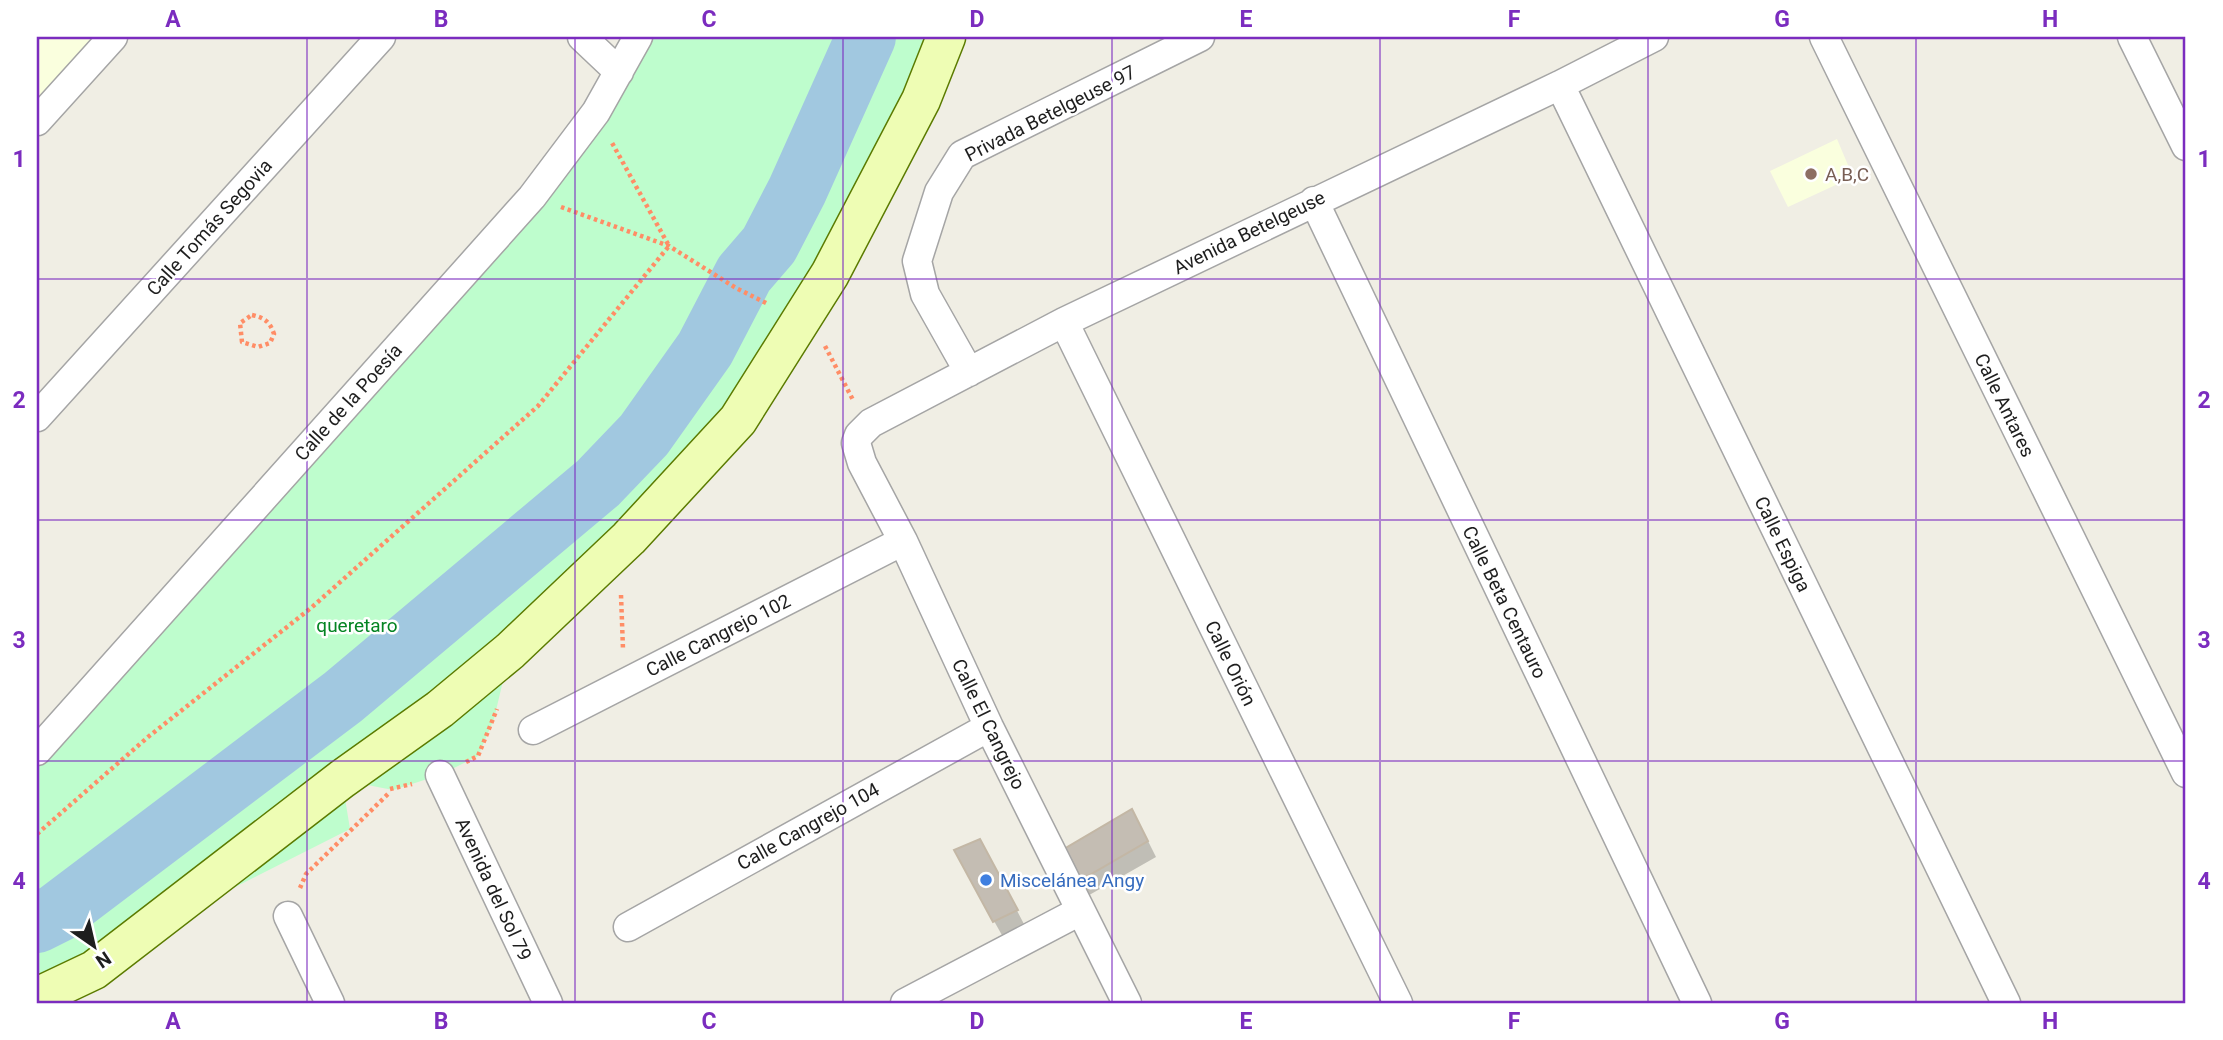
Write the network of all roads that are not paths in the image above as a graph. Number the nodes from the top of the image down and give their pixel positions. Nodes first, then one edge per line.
1 (113, 37) edge
2 (381, 37) edge
3 (582, 37) edge
4 (638, 37) edge
5 (946, 37) edge
6 (1199, 37) edge
7 (1654, 37) edge
8 (1824, 37) edge
9 (2132, 37) edge
10 (619, 72) junction
11 (1560, 85) junction
12 (37, 121) edge
13 (2186, 146) edge
14 (1314, 201) junction
15 (1064, 322) junction
16 (969, 372) junction
17 (37, 416) edge
18 (864, 433) joint
19 (903, 541) junction
20 (989, 726) junction
21 (533, 730) dead end
22 (37, 751) edge
23 (2186, 773) edge
24 (440, 775) dead end
25 (1080, 911) junction
26 (288, 916) road end
27 (628, 927) dead end
28 (37, 997) edge
29 (330, 1003) edge
30 (548, 1003) edge
31 (905, 1003) edge
32 (1127, 1003) edge
33 (1398, 1003) edge
34 (1697, 1003) edge
35 (2006, 1003) edge

1 - 12 street
2 - 17 street, Calle Tomás Segovia
3 - 10 street
4 - 10 street, Calle de la Poesía
5 - 28 main road
6 - 16 street, Privada Betelgeuse 97
7 - 11 street, Avenida Betelgeuse
8 - 23 street, Calle Antares
9 - 13 street
10 - 22 street, Calle de la Poesía
11 - 14 street, Avenida Betelgeuse
11 - 35 street, Calle Espiga
14 - 15 street, Avenida Betelgeuse
14 - 34 street, Calle Beta Centauro
15 - 16 street, Avenida Betelgeuse
15 - 33 street, Calle Orión
16 - 18 street, Avenida Betelgeuse
18 - 19 street, Calle El Cangrejo
19 - 20 street, Calle El Cangrejo
19 - 21 street, Calle Cangrejo 102
20 - 25 street, Calle El Cangrejo
20 - 27 street, Calle Cangrejo 104
24 - 30 street, Avenida del Sol 79
25 - 31 street
25 - 32 street, Calle El Cangrejo
26 - 29 street

